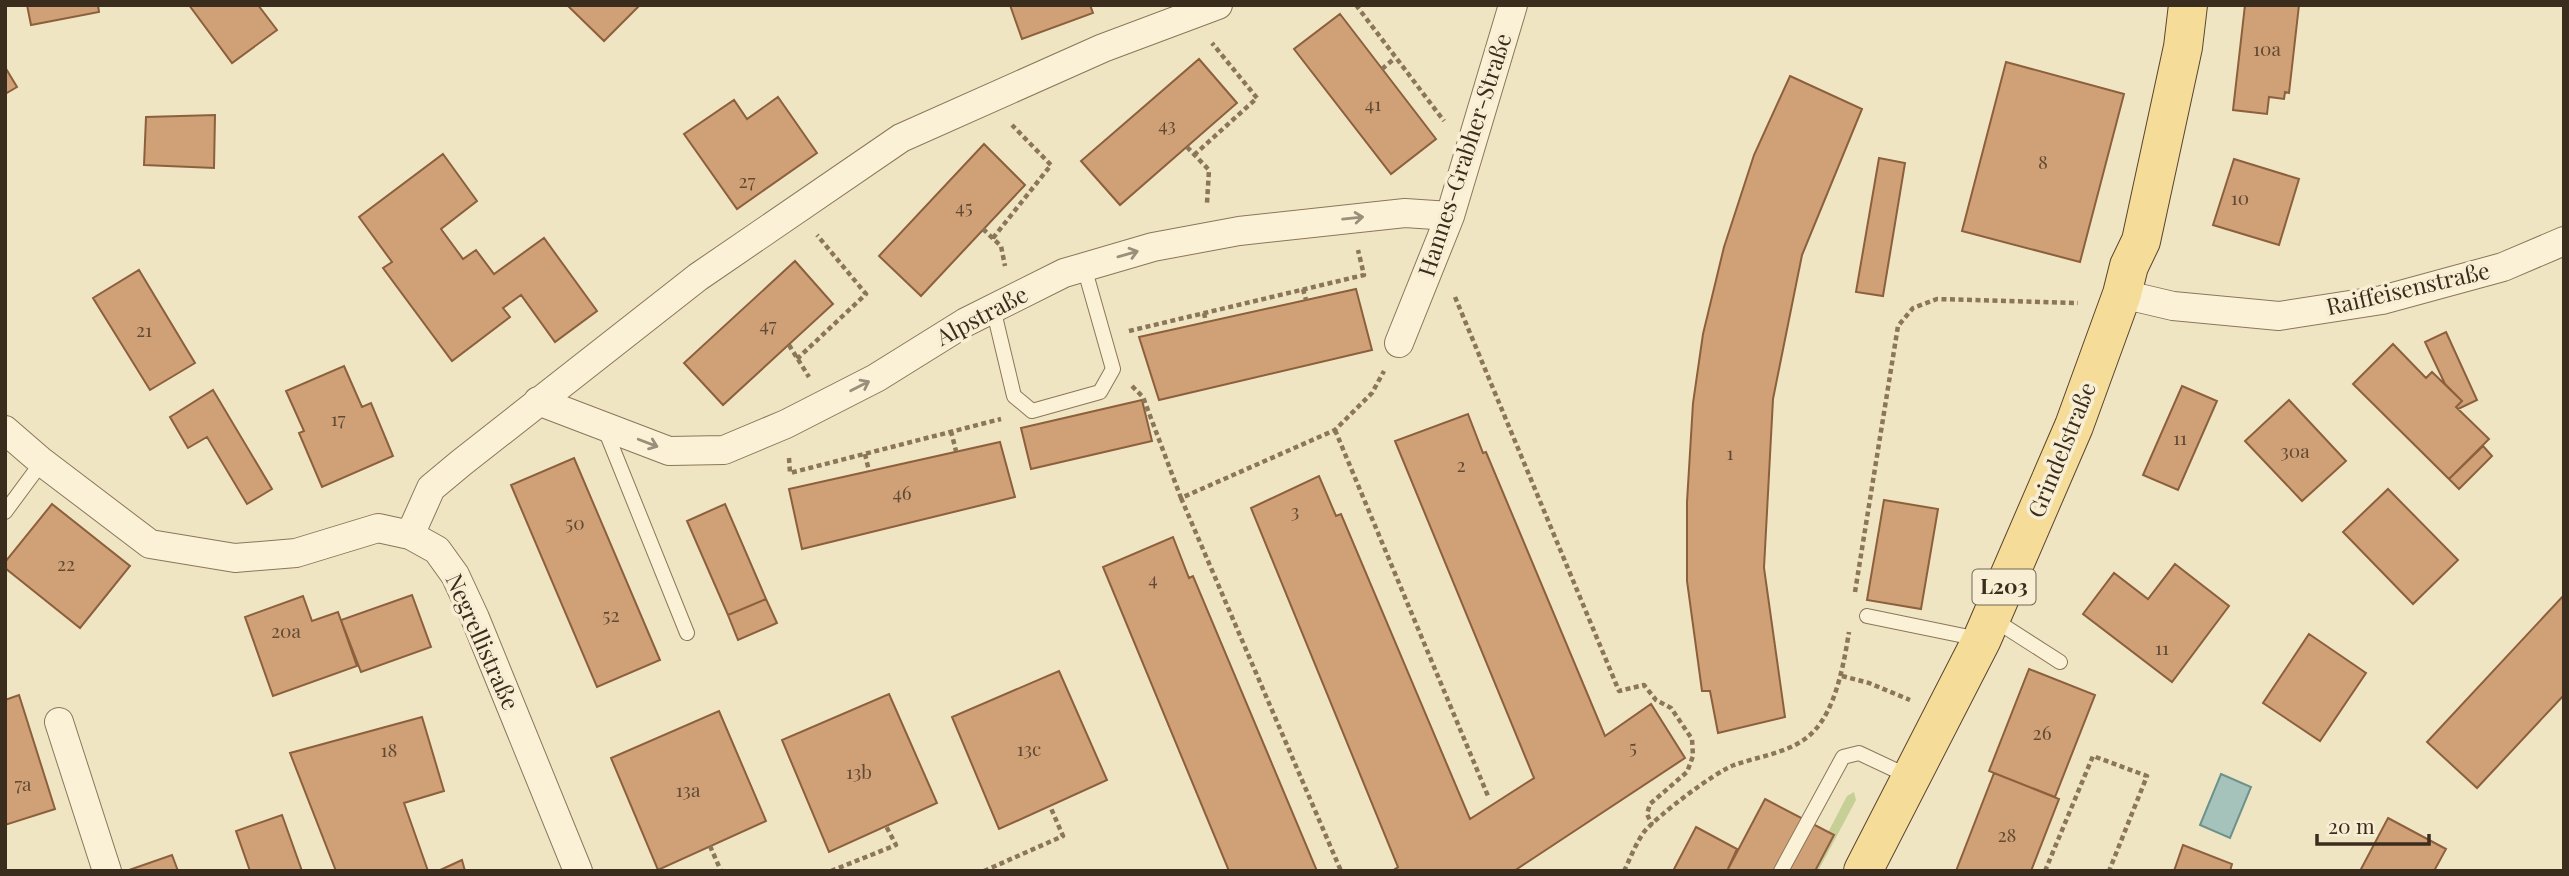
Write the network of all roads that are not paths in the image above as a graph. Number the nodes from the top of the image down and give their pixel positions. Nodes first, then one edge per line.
1 (1218, 5) edge
2 (1513, 5) edge
3 (2188, 5) edge
4 (1450, 216) junction
5 (2564, 240) edge
6 (1084, 267) junction
7 (2104, 298) junction
8 (1002, 304) junction
9 (1399, 343) road end
10 (538, 401) junction
11 (603, 426) junction
12 (5, 430) edge
13 (42, 462) junction
14 (5, 512) edge
15 (410, 536) junction
16 (1867, 616) dead end
17 (1986, 628) junction
18 (687, 633) dead end
19 (2060, 662) dead end
20 (59, 722) dead end
21 (1911, 778) junction
22 (107, 871) edge
23 (578, 871) edge
24 (1781, 871) edge
25 (1863, 871) edge

1 - 10 street
2 - 4 street, Hannes-Grabher-Straße
3 - 7 main road, Grindelstraße / L203
6 -> 4 street, Alpstraße
4 - 9 street, Hannes-Grabher-Straße
5 - 7 street, Raiffeisenstraße
6 - 8 street, Alpstraße
6 - 8 lane
7 - 17 main road, Grindelstraße / L203
11 -> 8 street, Alpstraße
10 - 11 street, Alpstraße
10 - 15 street
11 - 18 lane
12 - 13 street, Negrellistraße
13 - 14 lane
13 - 15 street, Negrellistraße
15 - 23 street, Negrellistraße
16 - 17 lane
17 - 19 lane
17 - 21 main road, Grindelstraße / L203
20 - 22 street
21 - 24 lane
21 - 25 main road, Grindelstraße / L203

